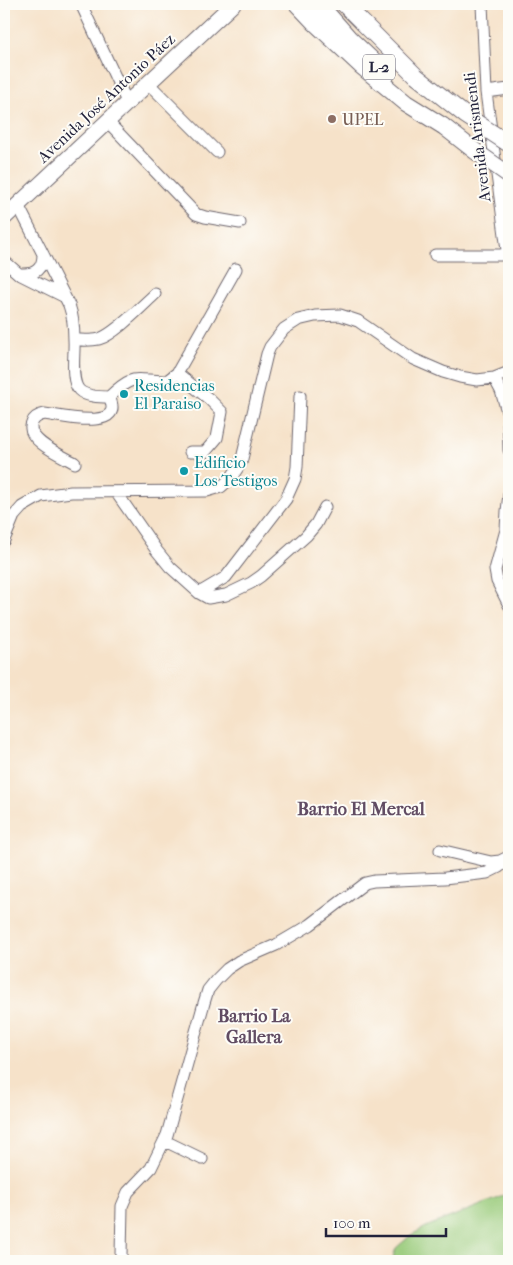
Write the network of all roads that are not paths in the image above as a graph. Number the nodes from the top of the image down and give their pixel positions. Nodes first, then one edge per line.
1 (81, 4) edge
2 (233, 4) edge
3 (297, 4) edge
4 (319, 4) edge
5 (344, 4) edge
6 (359, 4) edge
7 (482, 4) edge
8 (416, 76) junction
9 (148, 83) junction
10 (509, 89) edge
11 (486, 92) junction
12 (128, 102) junction
13 (107, 121) junction
14 (443, 126) junction
15 (509, 144) edge
16 (217, 152) dead end
17 (509, 175) edge
18 (18, 205) junction
19 (4, 218) edge
20 (240, 223) dead end
21 (43, 254) junction
22 (435, 255) dead end
23 (4, 261) edge
24 (236, 269) dead end
25 (19, 274) junction
26 (155, 294) dead end
27 (64, 297) junction
28 (74, 340) junction
29 (509, 372) edge
30 (177, 373) junction
31 (494, 378) junction
32 (300, 396) dead end
33 (109, 397) junction
34 (509, 450) edge
35 (190, 452) dead end
36 (75, 463) dead end
37 (116, 492) junction
38 (509, 494) edge
39 (325, 507) dead end
40 (4, 540) edge
41 (199, 593) junction
42 (509, 605) edge
43 (440, 850) dead end
44 (509, 857) edge
45 (165, 1141) junction
46 (202, 1159) dead end
47 (119, 1261) edge

1 - 12 street
2 - 9 main road, Avenida José Antonio Páez
3 - 14 highway
4 - 14 highway, L-2
5 - 8 highway, L-2
6 - 8 highway
7 - 11 street, Avenida Arismendi
8 - 15 highway, L-2, bridge
9 - 12 main road, Avenida José Antonio Páez
9 - 16 street
10 - 11 street
11 - 22 street, Avenida Arismendi
12 - 13 main road, Avenida José Antonio Páez
13 - 18 main road, Avenida José Antonio Páez
13 - 20 street
14 - 17 highway, L-2, bridge
18 - 19 main road, Avenida José Antonio Páez
18 - 21 street
21 - 25 street
21 - 27 street
23 - 25 street
24 - 30 street
25 - 27 street
26 - 28 street
27 - 28 street
28 - 33 street
29 - 31 street
30 - 33 street
30 - 35 street
31 - 34 street
31 - 37 street
32 - 41 street
33 - 36 street
37 - 40 street
37 - 41 street
38 - 42 street
39 - 41 street
43 - 44 street
44 - 45 street
45 - 46 street
45 - 47 street

